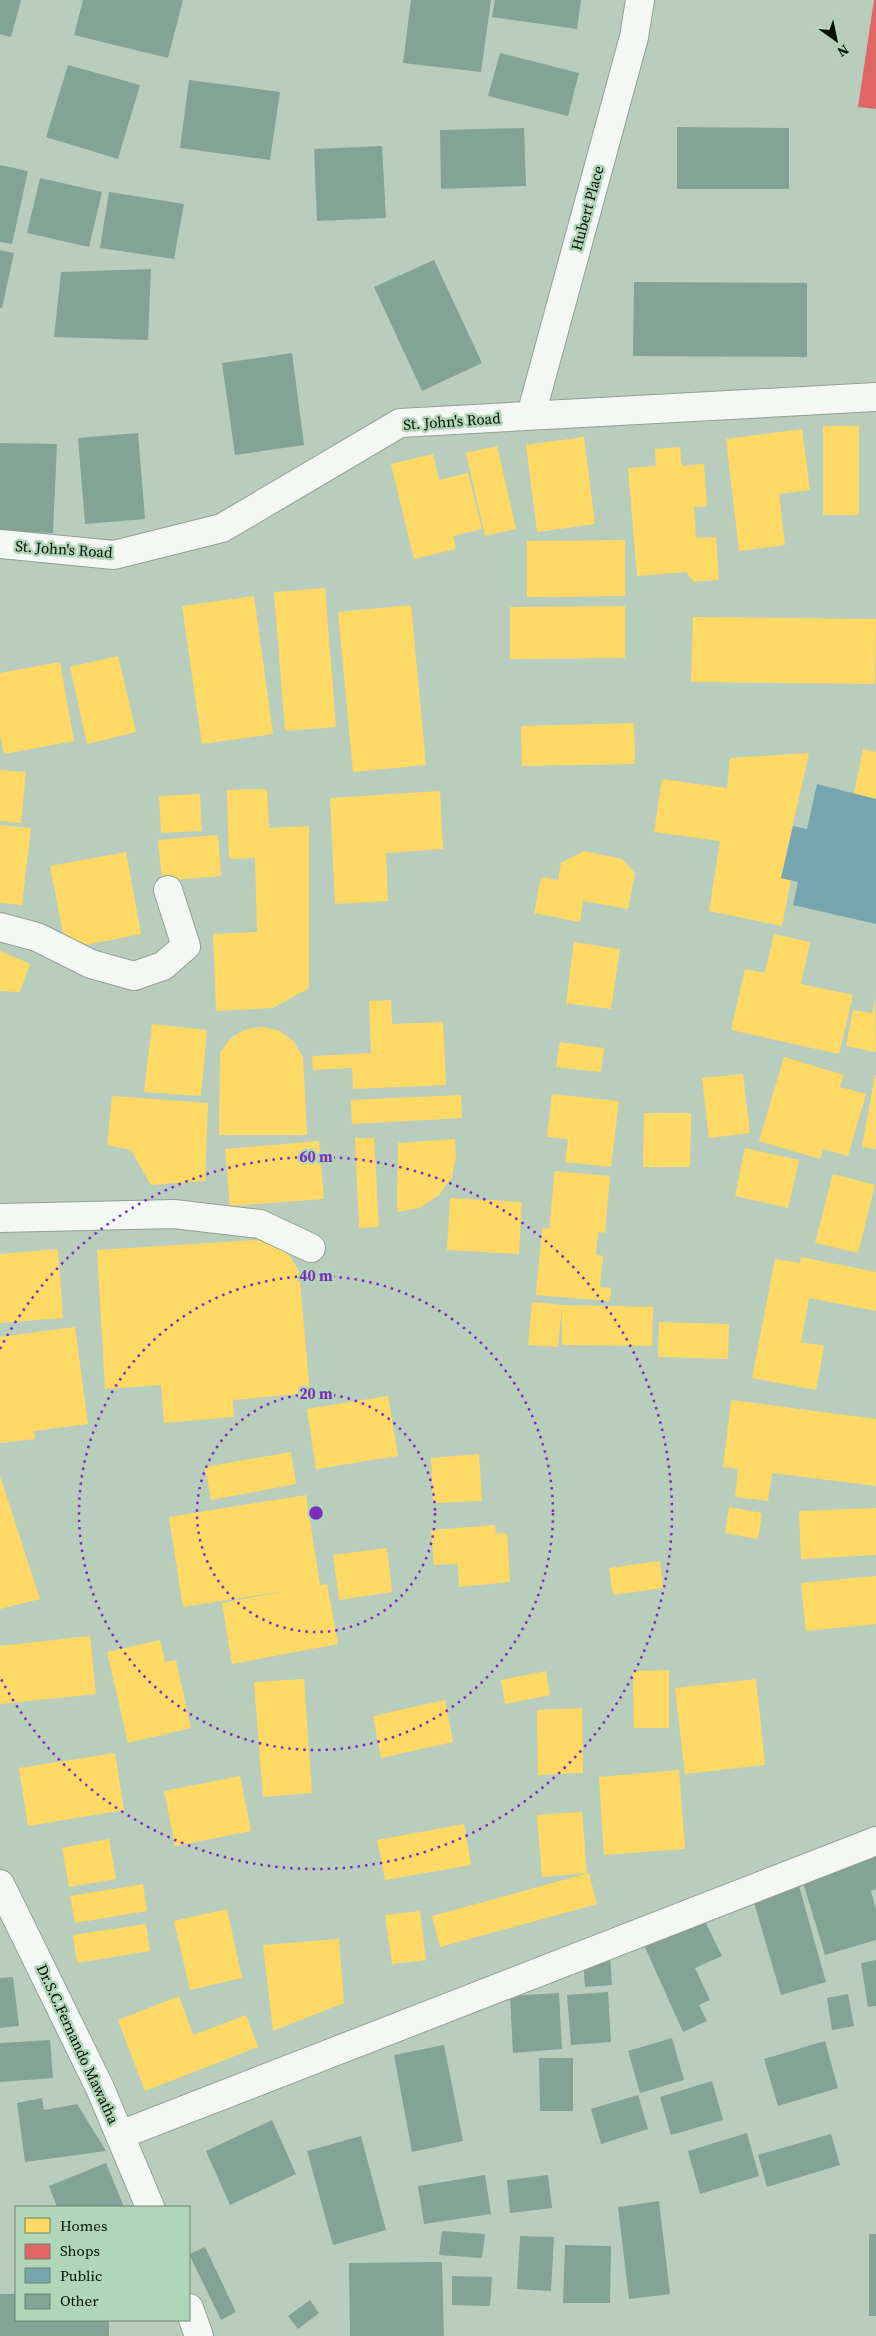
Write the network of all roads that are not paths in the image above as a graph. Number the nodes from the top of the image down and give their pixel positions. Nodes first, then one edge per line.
1 (640, 0) edge
2 (876, 397) edge
3 (531, 415) junction
4 (0, 544) edge
5 (168, 890) dead end
6 (0, 926) edge
7 (0, 1218) edge
8 (311, 1248) dead end
9 (876, 1841) edge
10 (0, 1884) edge
11 (120, 2135) junction
12 (150, 2206) edge
13 (190, 2311) edge
14 (199, 2336) edge

1 - 3 street, Hubert Place
2 - 3 street, St. John's Road
3 - 4 street, St. John's Road
5 - 6 street
7 - 8 street
9 - 11 street
10 - 11 street, Dr.S.C.Fernando Mawatha
11 - 12 street, Dr.S.C.Fernando Mawatha
13 - 14 street

